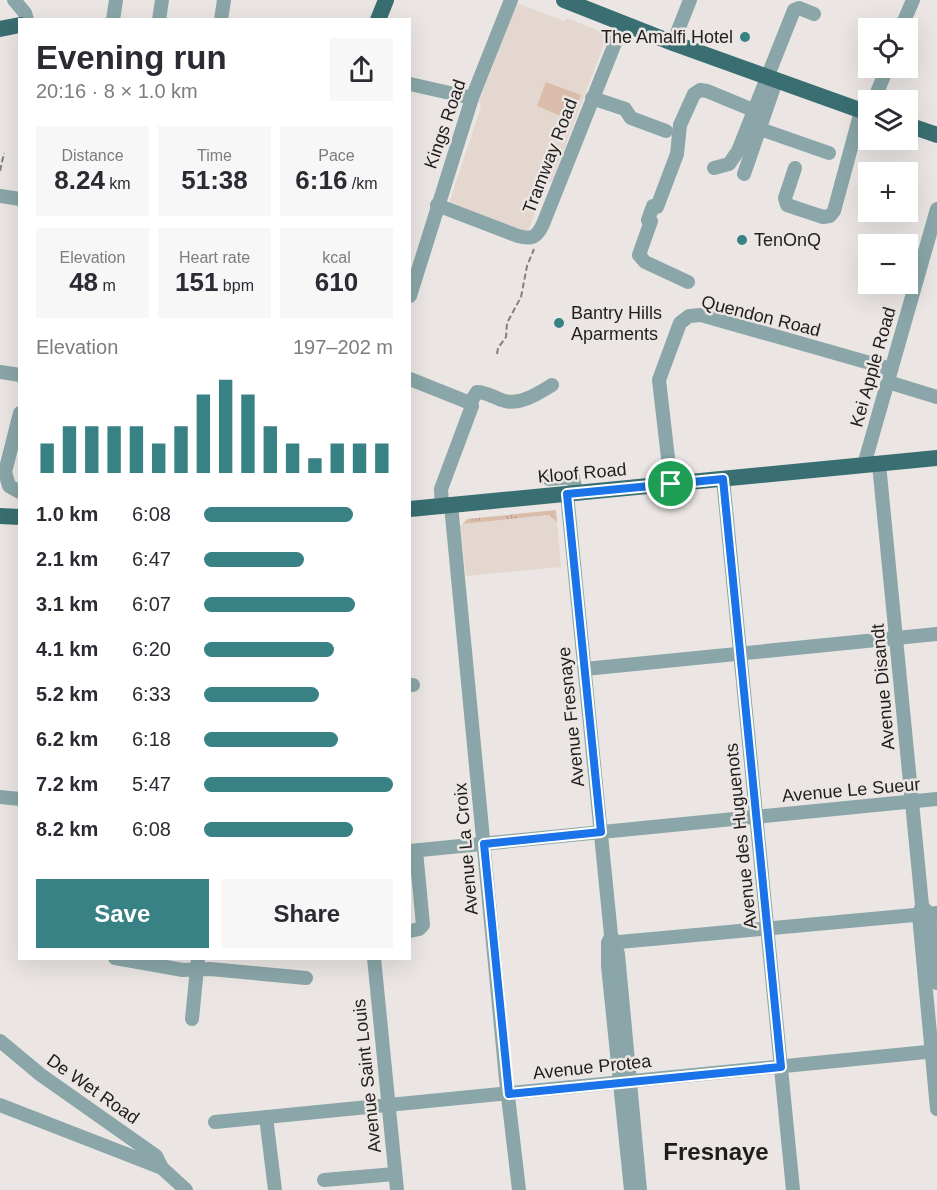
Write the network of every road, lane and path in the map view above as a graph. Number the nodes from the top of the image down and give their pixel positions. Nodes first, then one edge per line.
1 (14, 0) edge
2 (116, 0) edge
3 (162, 0) edge
4 (224, 0) edge
5 (375, 0) edge
6 (386, 0) edge
7 (511, 0) edge
8 (564, 0) edge
9 (690, 0) edge
10 (913, 0) edge
11 (814, 14) dead end
12 (26, 18) edge
13 (113, 18) edge
14 (159, 18) edge
15 (221, 18) edge
16 (370, 18) edge
17 (379, 18) edge
18 (906, 18) edge
19 (623, 23) junction
20 (18, 25) edge
21 (0, 29) edge
22 (673, 43) junction
23 (771, 80) junction
24 (411, 84) edge
25 (472, 98) junction
26 (592, 98) junction
27 (858, 105) edge
28 (753, 110) junction
29 (918, 128) edge
30 (760, 129) junction
31 (666, 130) dead end
32 (937, 135) edge
33 (858, 136) edge
34 (4, 153) dead end
35 (829, 153) dead end
36 (714, 168) dead end
37 (795, 168) dead end
38 (0, 171) edge
39 (744, 174) dead end
40 (0, 196) edge
41 (18, 199) edge
42 (437, 205) junction
43 (936, 217) edge
44 (533, 238) junction
45 (414, 263) edge
46 (688, 282) dead end
47 (411, 288) edge
48 (497, 354) dead end
49 (0, 372) edge
50 (18, 375) edge
51 (890, 376) junction
52 (411, 379) edge
53 (552, 385) dead end
54 (937, 397) edge
55 (470, 403) junction
56 (18, 421) edge
57 (937, 458) edge
58 (871, 464) junction
59 (549, 479) dead end
60 (723, 479) junction
61 (671, 484) junction
62 (18, 492) edge
63 (572, 493) junction
64 (446, 505) junction
65 (411, 508) edge
66 (0, 516) edge
67 (18, 517) edge
68 (937, 634) edge
69 (896, 638) junction
70 (741, 653) junction
71 (585, 669) junction
72 (0, 797) edge
73 (18, 799) edge
74 (937, 799) edge
75 (912, 802) junction
76 (756, 817) junction
77 (601, 832) junction
78 (484, 844) junction
79 (413, 851) edge
80 (927, 912) edge
81 (768, 927) junction
82 (411, 931) edge
83 (612, 941) junction
84 (125, 960) edge
85 (374, 960) edge
86 (197, 964) edge
87 (306, 978) dead end
88 (933, 981) edge
89 (192, 1019) dead end
90 (0, 1041) edge
91 (934, 1051) edge
92 (781, 1067) junction
93 (625, 1082) junction
94 (509, 1094) junction
95 (0, 1105) edge
96 (388, 1106) junction
97 (937, 1109) edge
98 (267, 1118) junction
99 (215, 1122) dead end
100 (162, 1168) junction
101 (395, 1173) junction
102 (324, 1180) dead end
103 (186, 1190) edge
104 (275, 1190) edge
105 (397, 1190) edge
106 (519, 1190) edge
107 (631, 1190) edge
108 (640, 1190) edge
109 (793, 1190) edge

1 - 12 street
2 - 13 street
3 - 14 street
4 - 15 street
5 - 16 main road
6 - 17 main road
7 - 25 street, Kings Road
8 - 19 main road
9 - 22 street
10 - 18 street
11 - 23 street
19 - 22 main road
19 - 26 street, Tramway Road
20 - 21 main road
22 - 23 main road
23 - 27 main road
23 - 28 street
23 - 30 street
24 - 25 street
25 - 42 street, Kings Road
26 - 31 street
26 - 44 street, Tramway Road
28 - 36 street
28 - 46 street
29 - 32 main road
30 - 35 street
30 - 39 street
33 - 37 street
34 - 38 path
40 - 41 street
42 - 44 street, Tramway Road
42 - 45 street, Kings Road
43 - 51 street, Kei Apple Road
44 - 48 path
45 - 47 street, Kings Road
49 - 50 street
51 - 54 street
51 - 58 street, Kei Apple Road
51 - 61 street, Quendon Road
52 - 55 street
53 - 55 street
55 - 64 street, Avenue La Croix
56 - 62 street
57 - 58 main road, Kloof Road
58 - 60 main road, Kloof Road
58 - 69 street, Avenue Disandt
59 - 63 street
60 - 61 main road, Kloof Road
60 - 70 street, Avenue des Huguenots
61 - 63 main road, Kloof Road
63 - 64 main road, Kloof Road
63 - 71 street, Avenue Fresnaye
64 - 65 main road, Kloof Road
64 - 78 street, Avenue La Croix
66 - 67 main road
68 - 69 street
69 - 70 street
69 - 75 street, Avenue Disandt
70 - 71 street
70 - 76 street, Avenue des Huguenots
71 - 77 street, Avenue Fresnaye
72 - 73 street
74 - 75 street, Avenue Le Sueur
75 - 76 street, Avenue Le Sueur
75 - 80 street, Avenue Disandt
76 - 77 street, Avenue Le Sueur
76 - 81 street, Avenue des Huguenots
77 - 78 street, Avenue Le Sueur
77 - 83 street, Avenue Fresnaye
78 - 79 street, Avenue Le Sueur
78 - 94 street, Avenue La Croix
79 - 82 street
80 - 81 street
80 - 88 street, Avenue Disandt
81 - 83 street
81 - 92 street, Avenue des Huguenots
83 - 93 street, Avenue Fresnaye
84 - 86 street
85 - 96 street, Avenue Saint Louis
86 - 87 street
86 - 89 street
88 - 91 street, Avenue Disandt
90 - 100 street, De Wet Road
91 - 92 street, Avenue Protea
91 - 97 street, Avenue Disandt
92 - 93 street, Avenue Protea
92 - 109 street, Avenue des Huguenots
93 - 94 street, Avenue Protea
93 - 107 street, Avenue Fresnaye
93 - 108 street, Avenue Fresnaye
94 - 96 street, Avenue Protea
94 - 106 street, Avenue La Croix
95 - 100 street
96 - 98 street, Avenue Protea
96 - 101 street, Avenue Saint Louis
98 - 99 street, Avenue Protea
98 - 104 street
100 - 103 street, De Wet Road
101 - 102 street
101 - 105 street, Avenue Saint Louis

